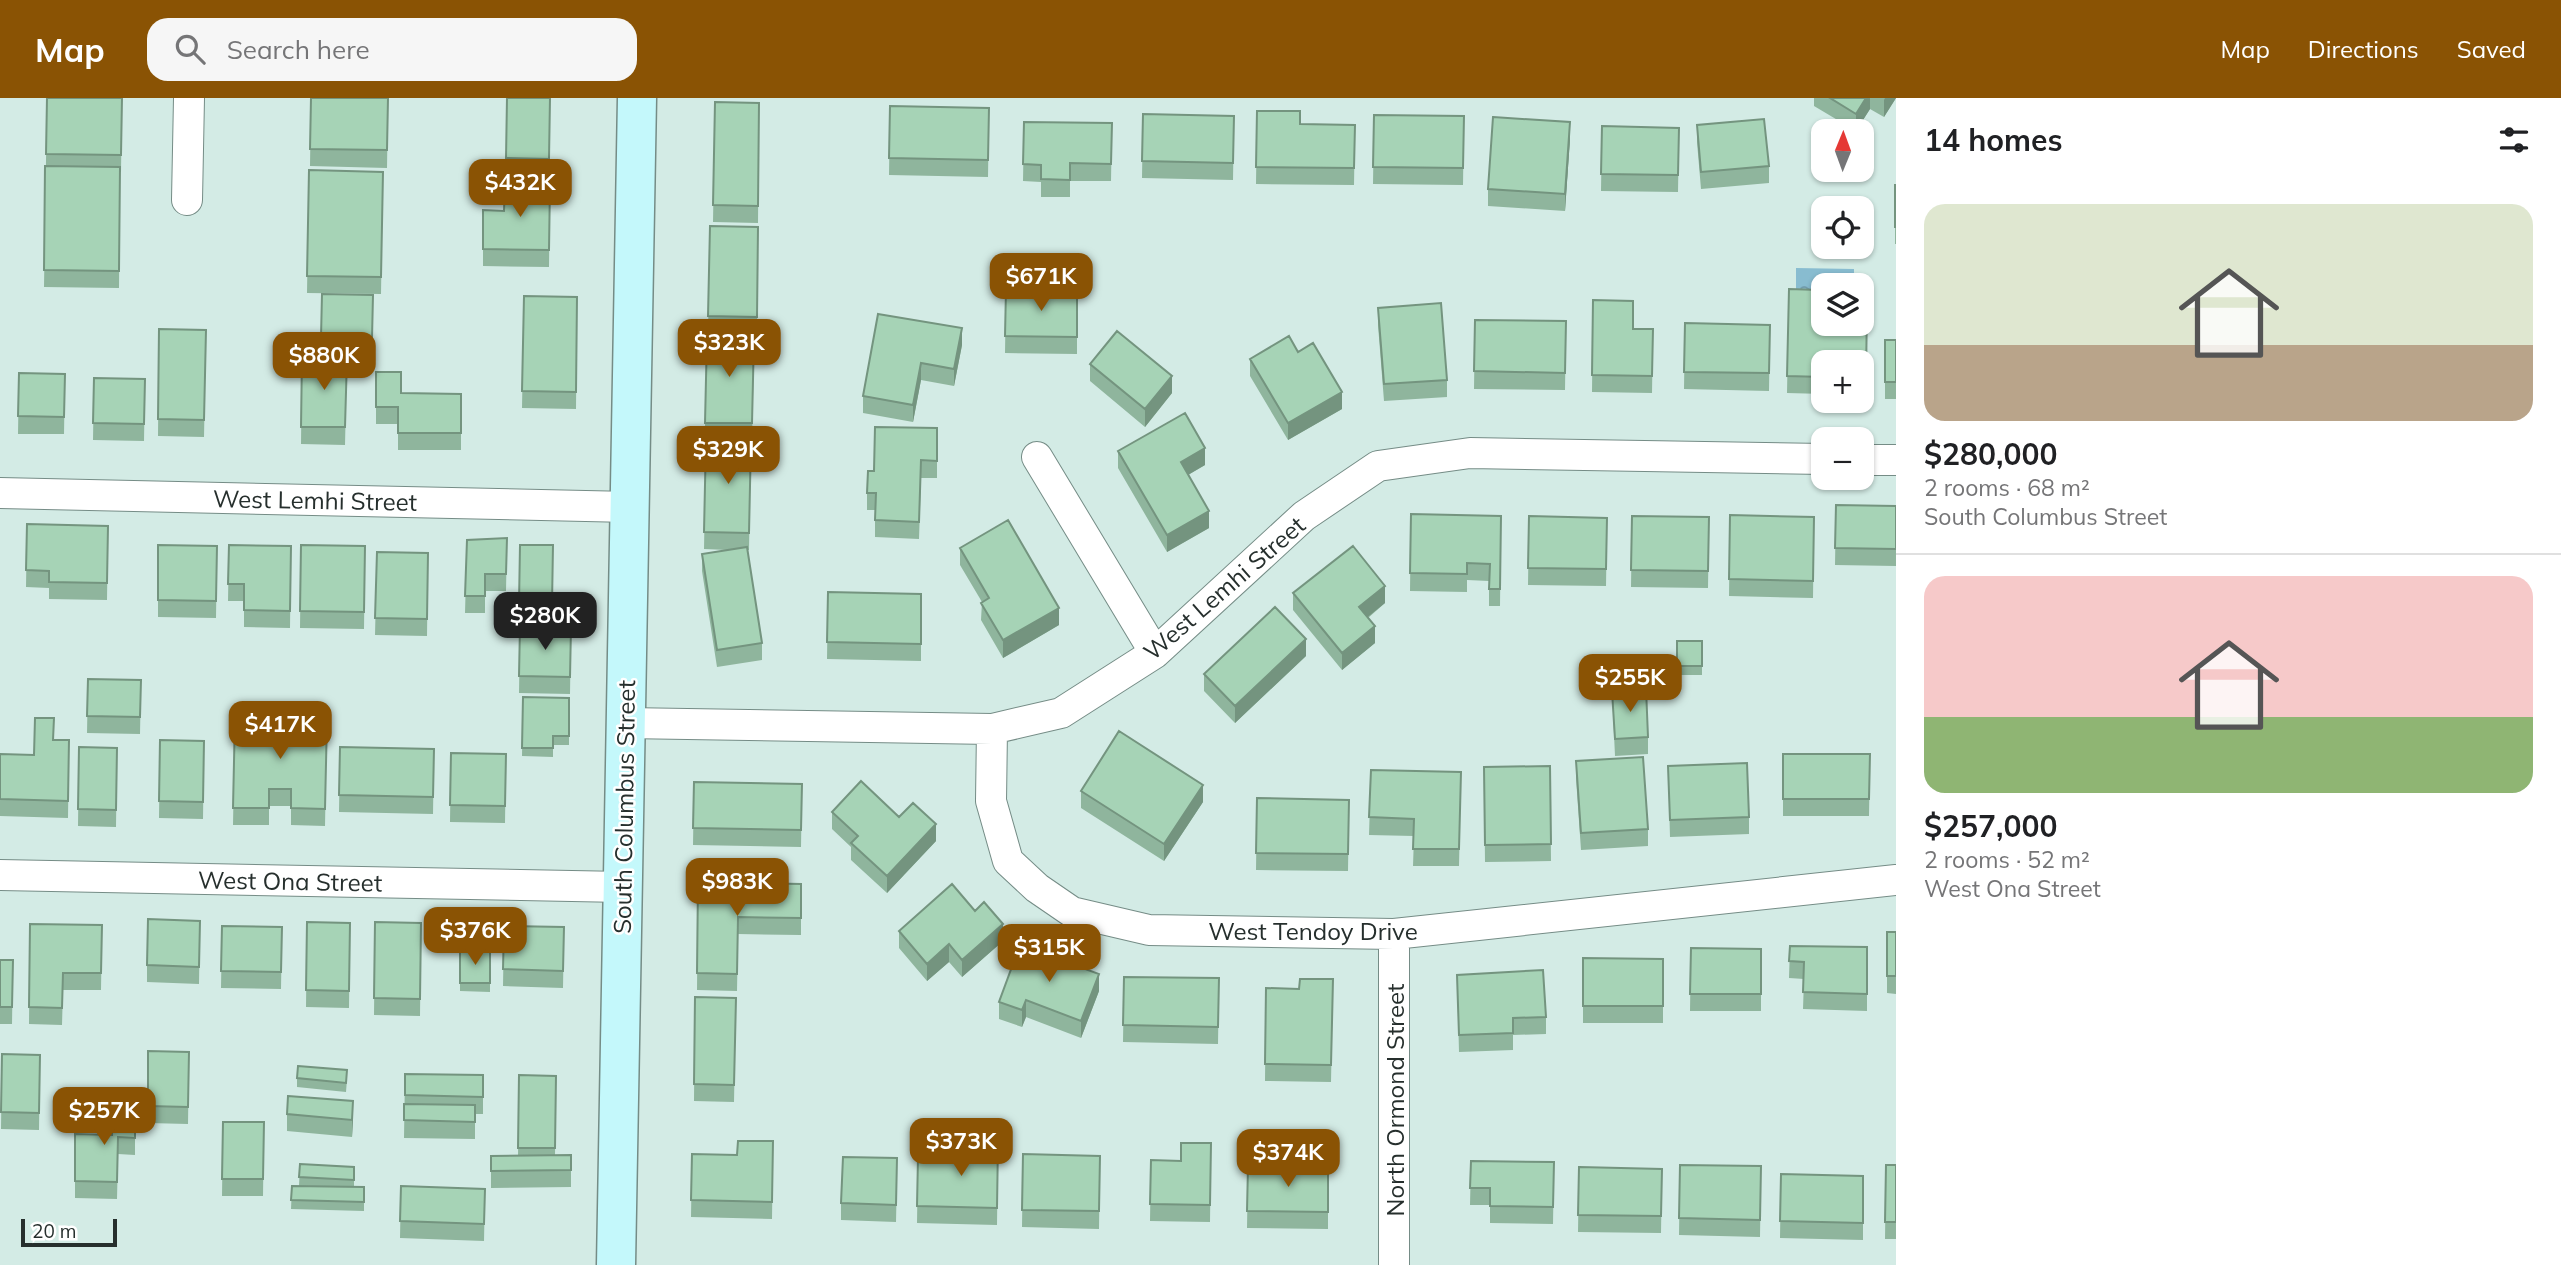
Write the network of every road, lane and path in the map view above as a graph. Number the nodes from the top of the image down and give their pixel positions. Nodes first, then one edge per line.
1 (189, 98) edge
2 (637, 98) edge
3 (187, 200) dead end
4 (1037, 457) dead end
5 (1811, 459) edge
6 (1874, 460) edge
7 (1896, 460) edge
8 (0, 493) edge
9 (630, 507) junction
10 (1155, 653) junction
11 (626, 723) junction
12 (992, 729) junction
13 (0, 875) edge
14 (1896, 880) edge
15 (623, 887) junction
16 (1394, 934) junction
17 (616, 1265) edge
18 (1394, 1265) edge

1 - 3 street
2 - 9 street, South Columbus Street
4 - 10 street
5 - 10 street, West Lemhi Street
6 - 7 street
8 - 9 street, West Lemhi Street
9 - 11 street, South Columbus Street
10 - 12 street, West Lemhi Street
11 - 12 street, West Lemhi Street
11 - 15 street, South Columbus Street
12 - 16 street, West Tendoy Drive
13 - 15 street, West Ona Street
14 - 16 street, West Tendoy Drive
15 - 17 street, South Columbus Street
16 - 18 street, North Ormond Street

